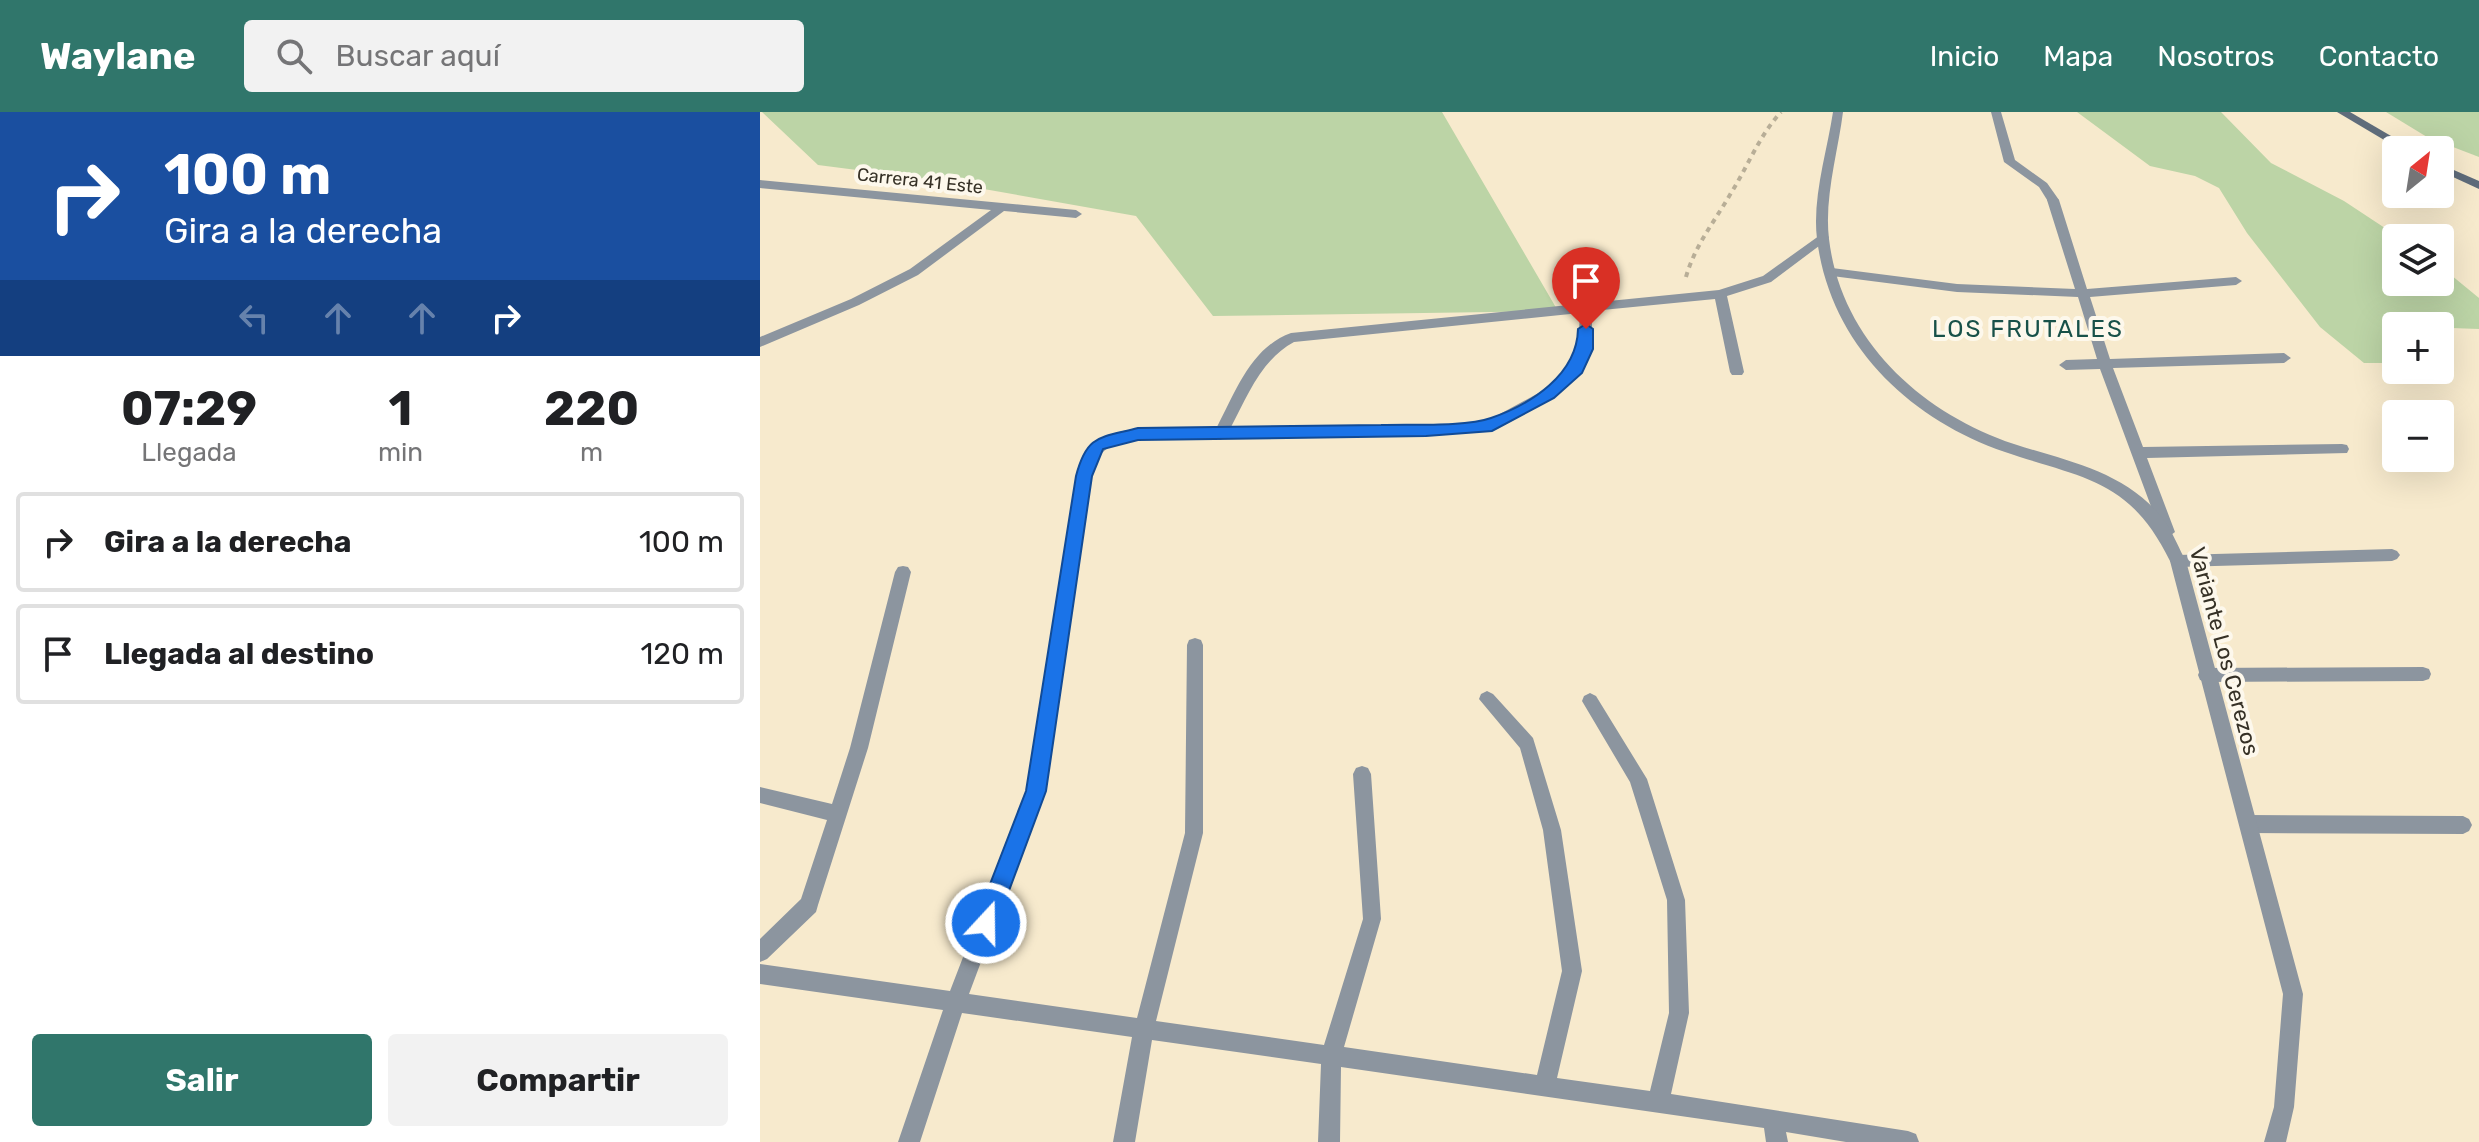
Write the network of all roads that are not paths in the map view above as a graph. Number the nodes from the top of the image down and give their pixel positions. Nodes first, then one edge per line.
1 (1838, 112) edge
2 (1996, 112) edge
3 (2342, 112) edge
4 (2384, 136) edge
5 (2454, 173) edge
6 (760, 184) edge
7 (2479, 185) edge
8 (1002, 207) junction
9 (1076, 214) dead end
10 (1823, 237) junction
11 (1832, 272) junction
12 (2236, 281) dead end
13 (2084, 293) junction
14 (1720, 294) junction
15 (1586, 310) junction
16 (760, 342) edge
17 (2284, 358) dead end
18 (2105, 364) junction
19 (2066, 365) dead end
20 (1737, 372) dead end
21 (1220, 435) junction
22 (2342, 449) dead end
23 (2138, 453) junction
24 (2167, 532) junction
25 (2392, 555) dead end
26 (2178, 561) junction
27 (903, 572) dead end
28 (1195, 645) dead end
29 (2423, 674) dead end
30 (2206, 675) junction
31 (1487, 699) dead end
32 (1590, 701) dead end
33 (1362, 774) dead end
34 (760, 795) edge
35 (836, 814) junction
36 (2248, 824) junction
37 (2463, 825) dead end
38 (760, 952) edge
39 (760, 974) edge
40 (956, 1002) junction
41 (1144, 1029) junction
42 (1331, 1056) junction
43 (1544, 1087) junction
44 (1658, 1103) junction
45 (2284, 1107) junction
46 (1773, 1119) junction
47 (909, 1142) edge
48 (1124, 1142) edge
49 (1329, 1142) edge
50 (1777, 1142) edge
51 (1908, 1142) edge
52 (2275, 1142) edge
53 (2285, 1142) edge

1 - 10 street, Variante Los Cerezos
2 - 13 street
3 - 4 main road
5 - 7 main road
6 - 8 street, Carrera 41 Este
8 - 9 street, Carrera 41 Este
8 - 16 street
10 - 11 street, Variante Los Cerezos
10 - 14 street
11 - 13 street
11 - 24 street, Variante Los Cerezos
12 - 13 street
13 - 18 street
14 - 15 street
14 - 20 street
15 - 21 street
15 - 21 street
17 - 18 street
18 - 19 street
18 - 23 street
21 - 40 street
22 - 23 street
23 - 24 street
24 - 26 street, Variante Los Cerezos
25 - 26 street
26 - 30 street, Variante Los Cerezos
27 - 35 street
28 - 41 street
29 - 30 street
30 - 36 street, Variante Los Cerezos
31 - 43 street
32 - 44 street
33 - 42 street
34 - 35 street
35 - 38 street
36 - 37 street
36 - 45 street, Variante Los Cerezos
39 - 40 street
40 - 41 street
40 - 47 street
41 - 42 street
41 - 48 street
42 - 43 street
42 - 49 street
43 - 44 street
44 - 46 street
45 - 52 street, Variante Los Cerezos
45 - 53 street
46 - 50 street
46 - 51 street

